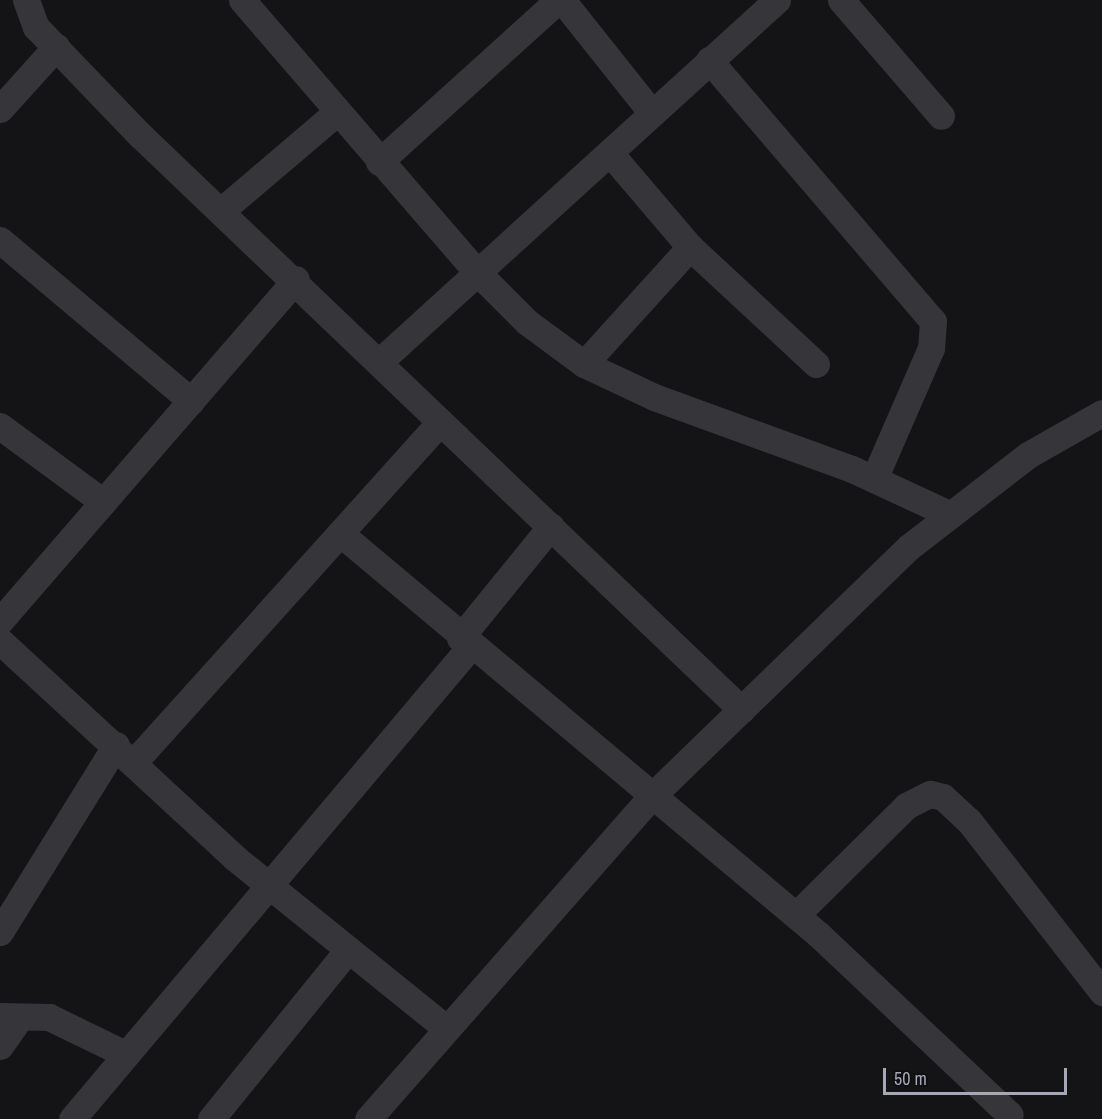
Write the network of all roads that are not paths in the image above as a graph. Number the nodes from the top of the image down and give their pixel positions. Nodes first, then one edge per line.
1 (26, 0) edge
2 (242, 0) edge
3 (560, 0) edge
4 (777, 0) edge
5 (841, 0) edge
6 (56, 47) junction
7 (709, 60) junction
8 (0, 109) edge
9 (337, 112) junction
10 (651, 112) junction
11 (941, 116) dead end
12 (610, 153) junction
13 (379, 162) junction
14 (222, 210) junction
15 (0, 240) edge
16 (690, 247) junction
17 (477, 272) junction
18 (296, 279) junction
19 (379, 362) junction
20 (584, 364) junction
21 (816, 364) dead end
22 (191, 401) junction
23 (1102, 413) edge
24 (439, 423) junction
25 (0, 426) edge
26 (874, 479) junction
27 (103, 502) junction
28 (949, 514) junction
29 (551, 526) junction
30 (341, 534) junction
31 (0, 621) edge
32 (0, 641) edge
33 (465, 642) junction
34 (742, 710) junction
35 (125, 754) junction
36 (654, 795) junction
37 (266, 883) junction
38 (796, 915) junction
39 (0, 932) edge
40 (348, 950) junction
41 (1102, 992) edge
42 (10, 1017) edge
43 (447, 1029) junction
44 (0, 1046) edge
45 (123, 1053) junction
46 (1010, 1116) dead end
47 (72, 1119) edge
48 (211, 1119) edge
49 (368, 1119) edge

1 - 6 street
2 - 9 street
3 - 10 street
3 - 13 street
4 - 7 street
5 - 11 street
6 - 8 street
6 - 14 street
7 - 10 street
7 - 26 street
9 - 13 street
9 - 14 street
10 - 12 street
12 - 16 street
12 - 17 street
13 - 17 street
14 - 18 street
15 - 22 street
16 - 20 street
16 - 21 street
17 - 19 street
17 - 20 street
18 - 19 street
18 - 22 street
19 - 24 street
20 - 26 street
22 - 27 street
23 - 28 street
24 - 29 street
24 - 30 street
25 - 27 street
26 - 28 street
27 - 31 street
28 - 34 street
29 - 33 street
29 - 34 street
30 - 33 street
30 - 35 street
32 - 35 street
33 - 36 street
33 - 37 street
34 - 36 street
35 - 37 street
35 - 39 street
36 - 38 street
36 - 43 street
37 - 40 street
37 - 45 street
38 - 41 street
38 - 46 street
40 - 43 street
40 - 48 street
42 - 44 street
42 - 45 street
43 - 49 street
45 - 47 street

